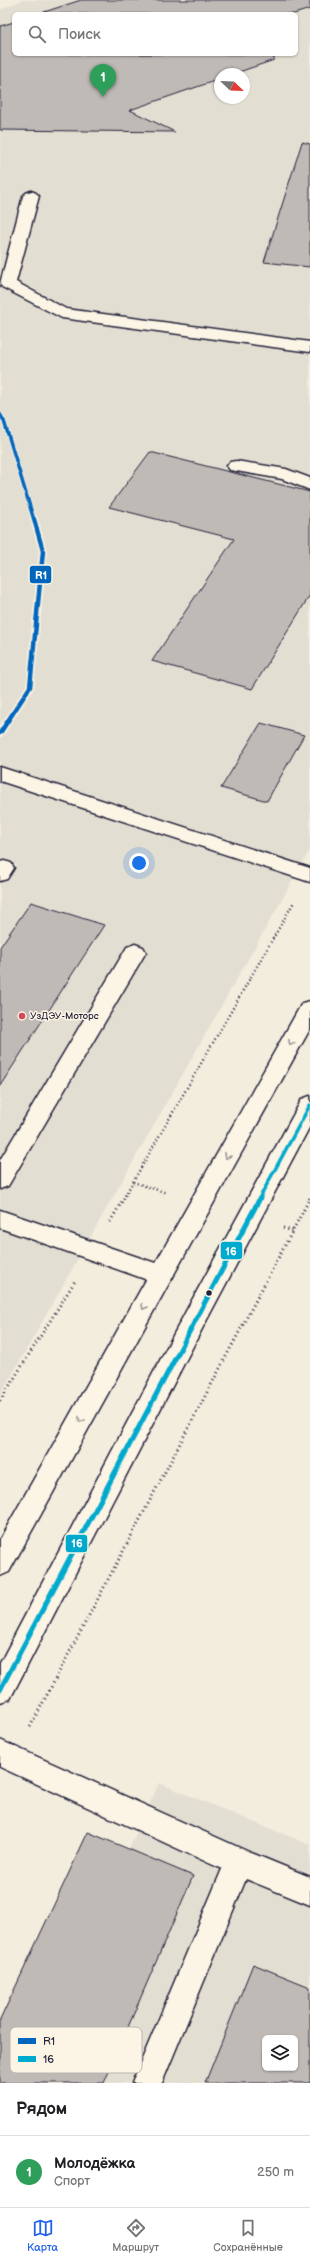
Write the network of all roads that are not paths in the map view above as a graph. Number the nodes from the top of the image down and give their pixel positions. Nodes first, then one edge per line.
1 (31, 196) dead end
2 (310, 347) edge
3 (236, 466) dead end
4 (310, 485) edge
5 (0, 774) edge
6 (310, 875) edge
7 (135, 952) dead end
8 (310, 1009) edge
9 (310, 1105) edge
10 (0, 1180) edge
11 (0, 1220) edge
12 (162, 1275) junction
13 (0, 1564) edge
14 (0, 1690) edge
15 (7, 1755) edge
16 (239, 1862) junction
17 (310, 1890) edge
18 (147, 2083) edge

1 - 2 main road
3 - 4 main road
5 - 6 main road
7 - 10 main road
8 -> 12 main road
9 - 14 main road
11 - 12 main road
12 -> 13 main road
15 - 16 main road
16 - 17 main road
16 - 18 main road

